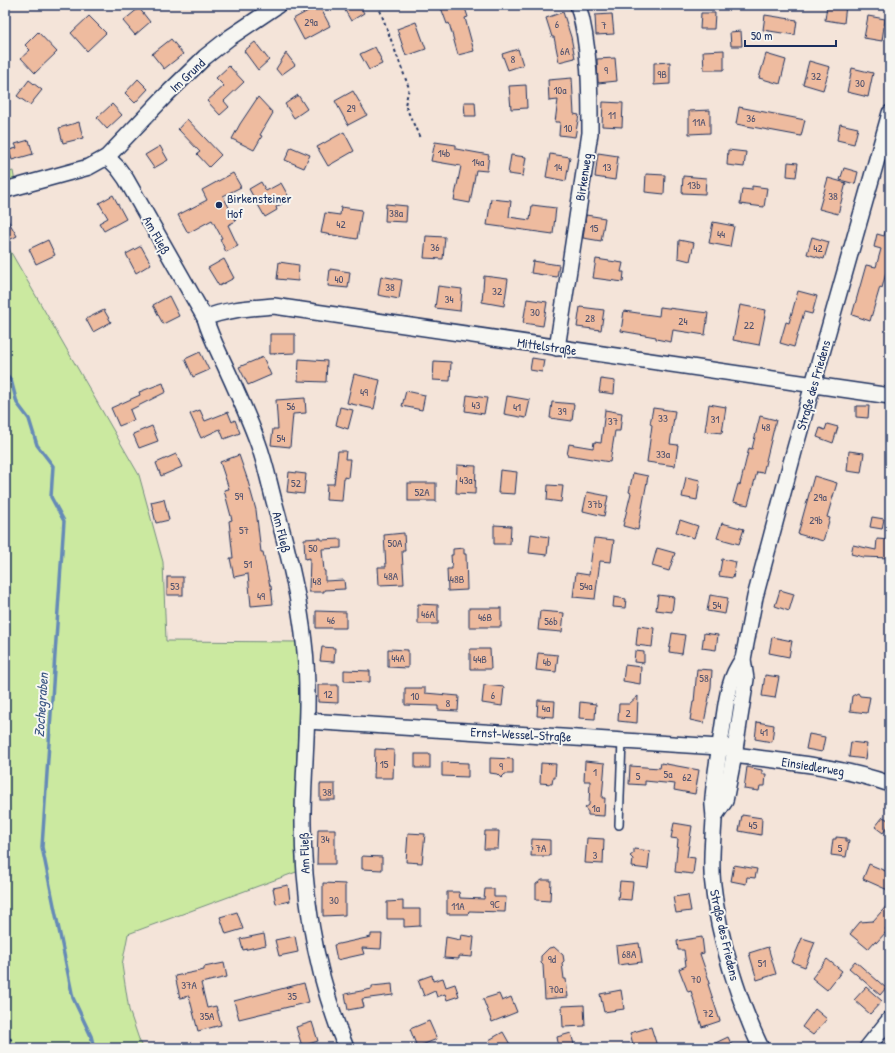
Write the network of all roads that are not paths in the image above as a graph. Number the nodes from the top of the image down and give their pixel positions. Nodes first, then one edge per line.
1 (278, 5) edge
2 (578, 5) edge
3 (889, 119) edge
4 (108, 157) junction
5 (5, 190) edge
6 (205, 318) junction
7 (557, 348) junction
8 (813, 385) junction
9 (890, 396) edge
10 (743, 659) junction
11 (307, 720) junction
12 (622, 740) junction
13 (720, 746) junction
14 (734, 751) junction
15 (890, 784) edge
16 (714, 817) junction
17 (619, 825) dead end
18 (890, 1019) edge
19 (346, 1048) edge
20 (761, 1048) edge
21 (867, 1048) edge

1 - 4 street, Im Grund
2 - 7 street, Birkenweg
3 - 8 street, Straße des Friedens
4 - 5 street
4 - 6 street, Am Fließ
6 - 7 street, Mittelstraße
6 - 11 street, Am Fließ
7 - 8 street, Mittelstraße
8 - 9 street, Mittelstraße
8 - 10 street, Straße des Friedens
10 - 13 street, Straße des Friedens
10 - 14 street, Straße des Friedens
11 - 12 street, Ernst-Wessel-Straße
11 - 19 street, Am Fließ
12 - 13 street, Ernst-Wessel-Straße
12 - 17 lane
13 - 14 street, Ernst-Wessel-Straße
13 - 16 street, Straße des Friedens
14 - 15 street, Einsiedlerweg
14 - 16 street, Straße des Friedens
16 - 20 street, Straße des Friedens
18 - 21 street

